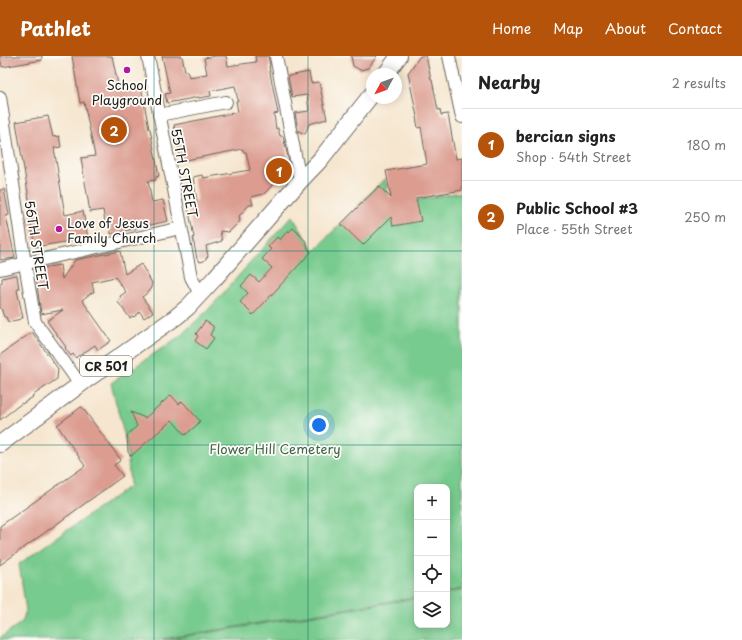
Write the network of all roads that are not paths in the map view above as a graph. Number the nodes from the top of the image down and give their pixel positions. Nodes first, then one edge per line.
1 (148, 56) edge
2 (276, 56) edge
3 (400, 56) edge
4 (449, 56) edge
5 (391, 68) edge
6 (0, 97) edge
7 (226, 102) dead end
8 (366, 102) edge
9 (160, 115) junction
10 (462, 117) edge
11 (300, 181) junction
12 (181, 228) junction
13 (25, 264) junction
14 (0, 269) edge
15 (200, 294) junction
16 (80, 384) junction
17 (0, 444) edge

1 - 9 street, 55TH STREET
2 - 11 street
3 - 5 main road
4 - 10 street
6 - 13 street, 56TH STREET
7 - 9 street
8 - 11 main road, CR 501
9 - 12 street, 55TH STREET
11 - 15 main road, CR 501
12 - 13 street
12 - 15 street, 55TH STREET
13 - 14 street
13 - 16 street, 56TH STREET
15 - 16 main road, CR 501
16 - 17 main road, CR 501

